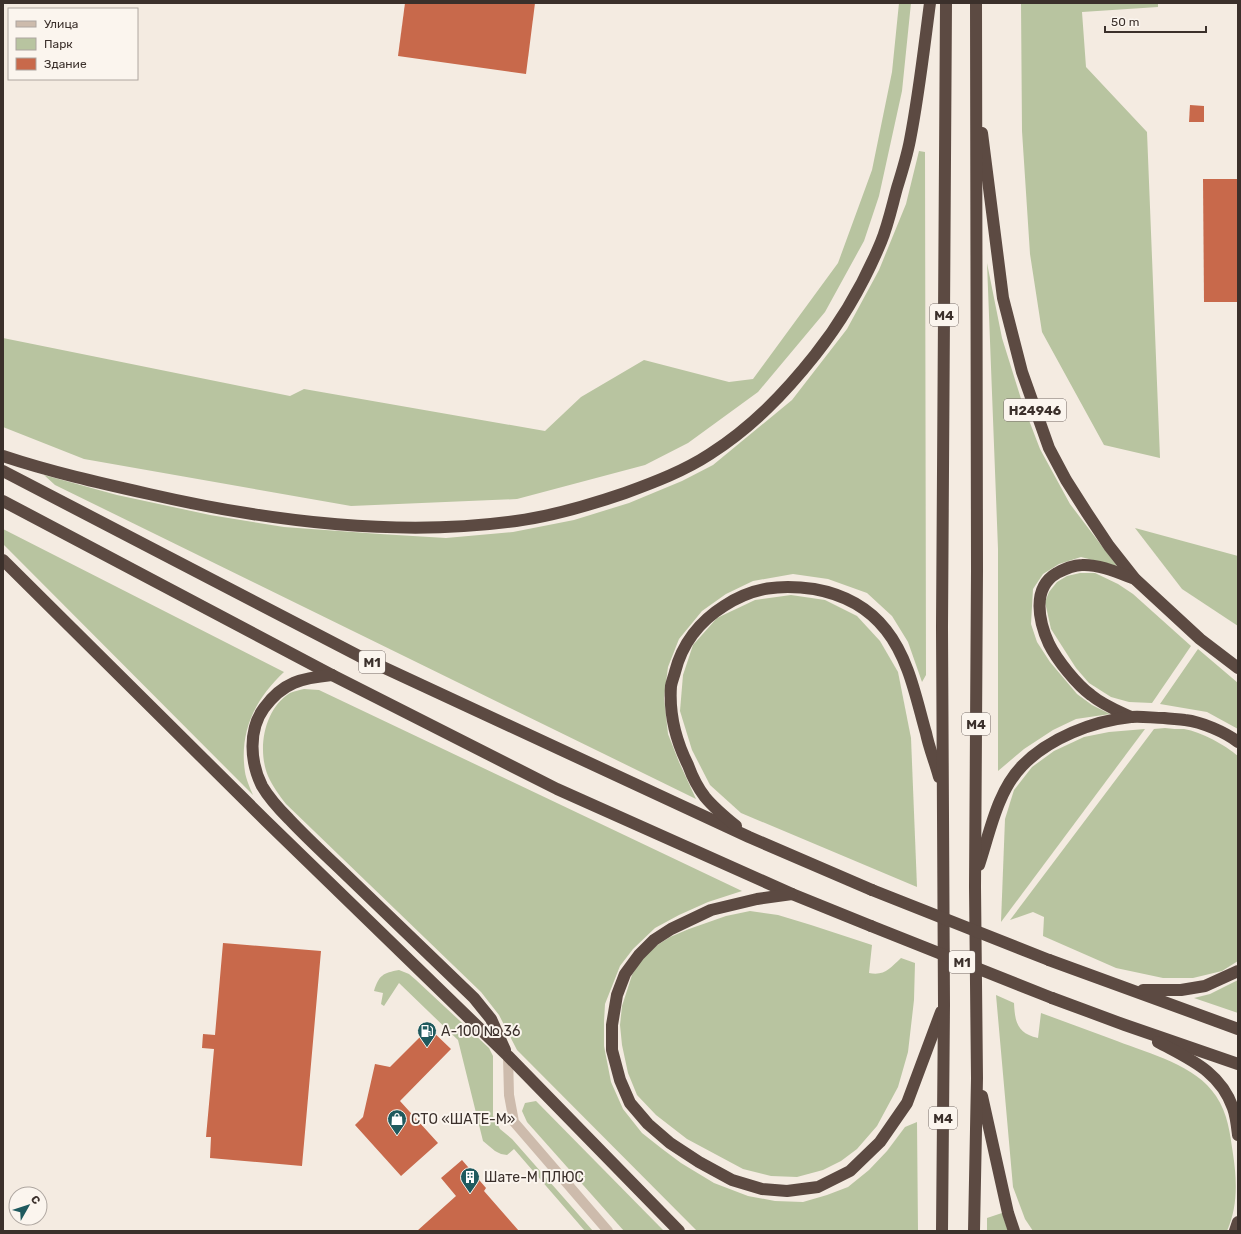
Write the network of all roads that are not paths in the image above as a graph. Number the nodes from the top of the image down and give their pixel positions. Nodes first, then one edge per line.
1 (930, 3) edge
2 (946, 3) edge
3 (976, 3) edge
4 (976, 82) junction
5 (3, 456) edge
6 (3, 471) edge
7 (3, 501) edge
8 (3, 560) edge
9 (1135, 579) junction
10 (1238, 668) edge
11 (332, 675) junction
12 (1131, 717) junction
13 (1238, 742) edge
14 (943, 788) junction
15 (749, 837) junction
16 (975, 877) junction
17 (792, 894) junction
18 (1238, 971) edge
19 (1134, 990) junction
20 (944, 1005) junction
21 (1125, 1025) junction
22 (1238, 1029) edge
23 (508, 1056) junction
24 (1238, 1064) edge
25 (977, 1078) junction
26 (1238, 1135) edge
27 (1238, 1222) edge
28 (608, 1231) edge
29 (679, 1231) edge
30 (942, 1231) edge
31 (974, 1231) edge
32 (1014, 1231) edge
33 (1235, 1231) edge

1 - 5 highway
2 - 14 highway, М4
3 - 4 highway, М4
4 - 9 highway, Н24946
4 - 16 highway, М4
6 - 15 highway, М1
7 - 11 highway, М1
8 - 23 highway
9 - 10 highway, Н24946
9 - 12 highway
11 - 17 highway, М1
11 - 23 highway
12 - 13 highway
12 - 16 highway
14 - 15 highway
14 - 20 highway, М4
15 - 19 highway, М1, bridge
16 - 25 highway, М4
17 - 20 highway
17 - 21 highway, М1, bridge
18 - 19 highway
19 - 22 highway, М1
20 - 30 highway, М4
21 - 24 highway, М1
21 - 26 highway
23 - 28 street
23 - 29 highway
25 - 31 highway, М4
25 - 32 highway
27 - 33 highway

